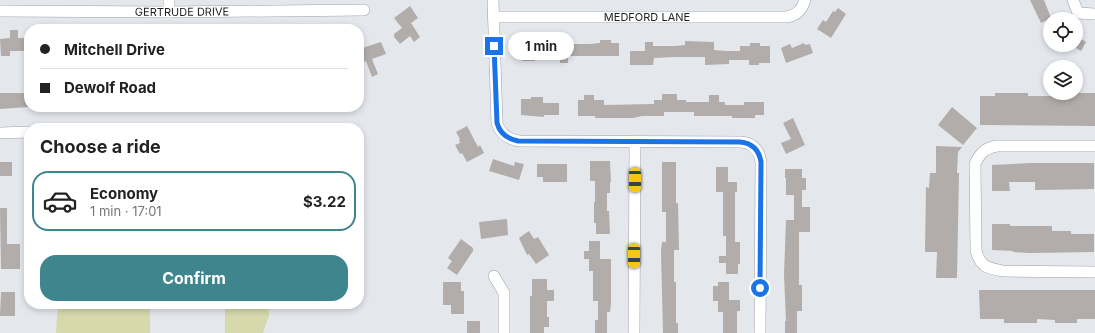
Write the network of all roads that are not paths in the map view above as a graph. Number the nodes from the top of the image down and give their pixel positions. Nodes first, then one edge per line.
1 (169, 0) edge
2 (493, 0) edge
3 (805, 0) edge
4 (1073, 0) edge
5 (364, 10) dead end
6 (0, 11) edge
7 (169, 12) junction
8 (1095, 14) edge
9 (493, 17) junction
10 (24, 132) edge
11 (0, 133) edge
12 (635, 142) junction
13 (1095, 146) edge
14 (1095, 272) edge
15 (494, 276) dead end
16 (504, 333) edge
17 (634, 333) edge
18 (760, 333) edge

1 - 7 street
2 - 9 street
3 - 9 street, MEDFORD LANE
4 - 8 street
5 - 7 street, GERTRUDE DRIVE
6 - 7 street, GERTRUDE DRIVE
9 - 12 street
10 - 11 street
12 - 17 street
12 - 18 street
13 - 14 street
15 - 16 street

